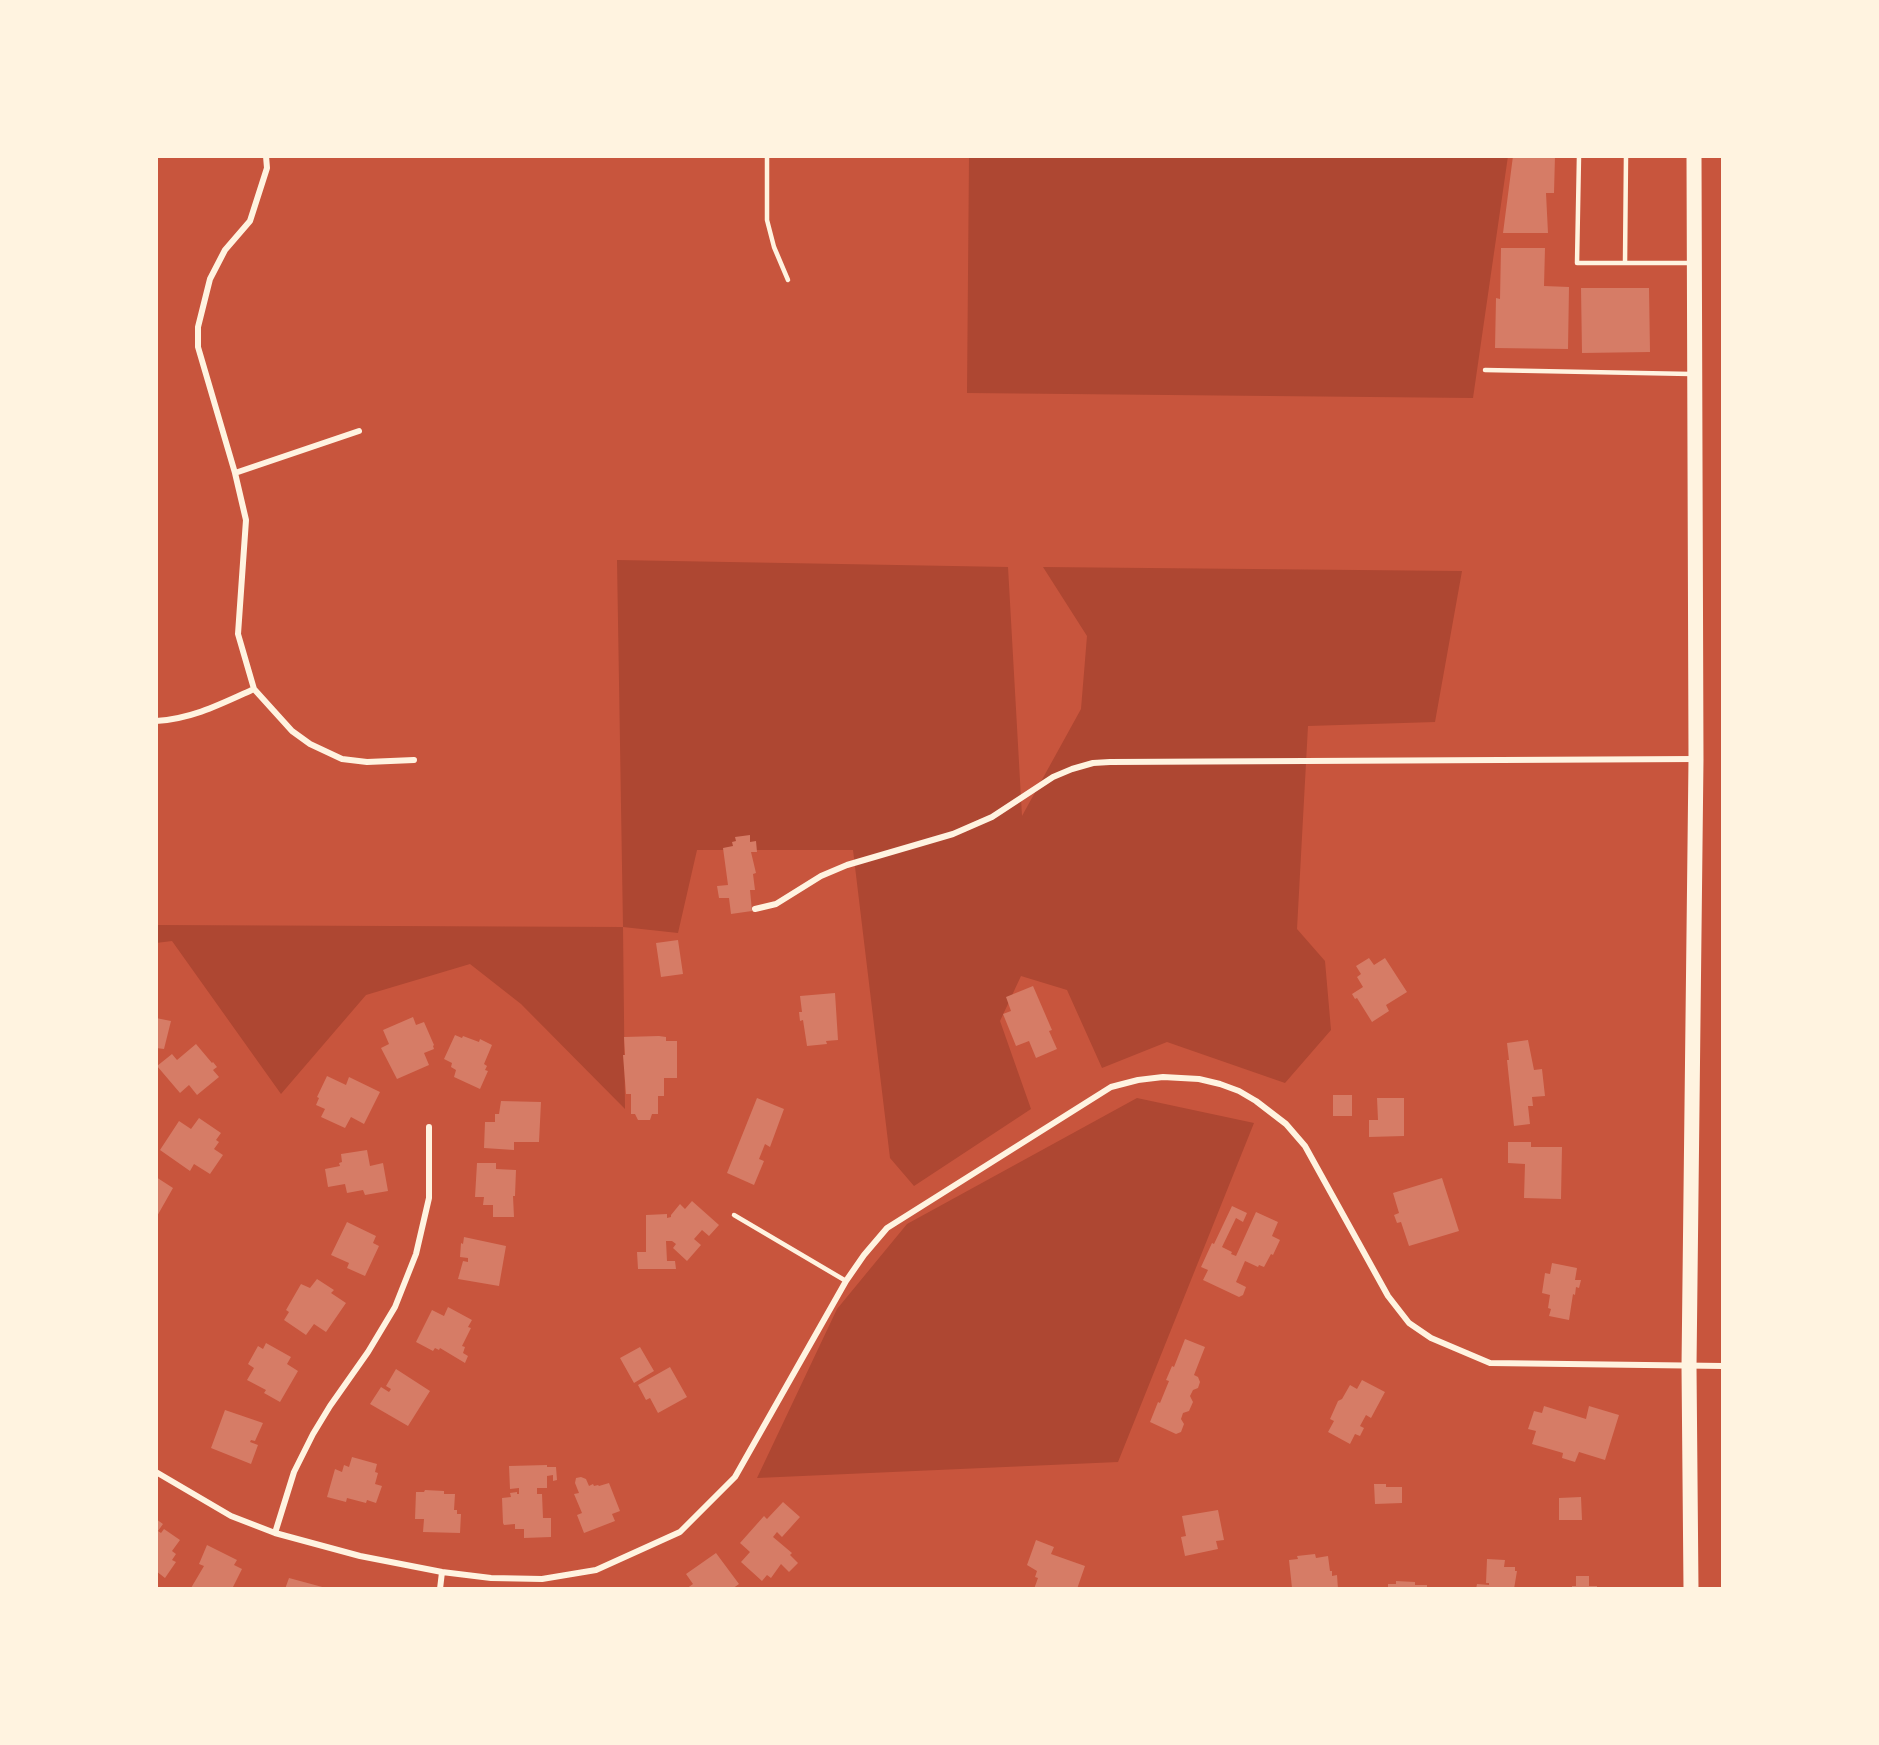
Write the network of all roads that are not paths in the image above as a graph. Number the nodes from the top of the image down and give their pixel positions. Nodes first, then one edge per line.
1 (266, 156) edge
2 (767, 156) edge
3 (1579, 156) edge
4 (1626, 156) edge
5 (1694, 156) edge
6 (1625, 263) junction
7 (1694, 263) junction
8 (788, 280) dead end
9 (1485, 370) dead end
10 (1694, 374) junction
11 (359, 431) dead end
12 (235, 473) junction
13 (254, 689) junction
14 (156, 722) edge
15 (414, 759) dead end
16 (1696, 759) junction
17 (755, 909) dead end
18 (429, 1127) dead end
19 (734, 1215) dead end
20 (846, 1281) junction
21 (1689, 1366) junction
22 (1723, 1366) edge
23 (156, 1472) edge
24 (275, 1533) junction
25 (442, 1572) junction
26 (440, 1589) edge
27 (1691, 1589) edge

1 - 12 street
2 - 8 lane
3 - 6 lane
4 - 6 lane
5 - 7 main road
6 - 7 lane
7 - 10 main road
9 - 10 lane
10 - 16 main road
11 - 12 street
12 - 13 street
13 - 14 street
13 - 15 street
16 - 17 street
16 - 21 main road
18 - 24 street
19 - 20 lane
20 - 21 street
20 - 25 street
21 - 22 street
21 - 27 main road
23 - 24 street
24 - 25 street
25 - 26 street

